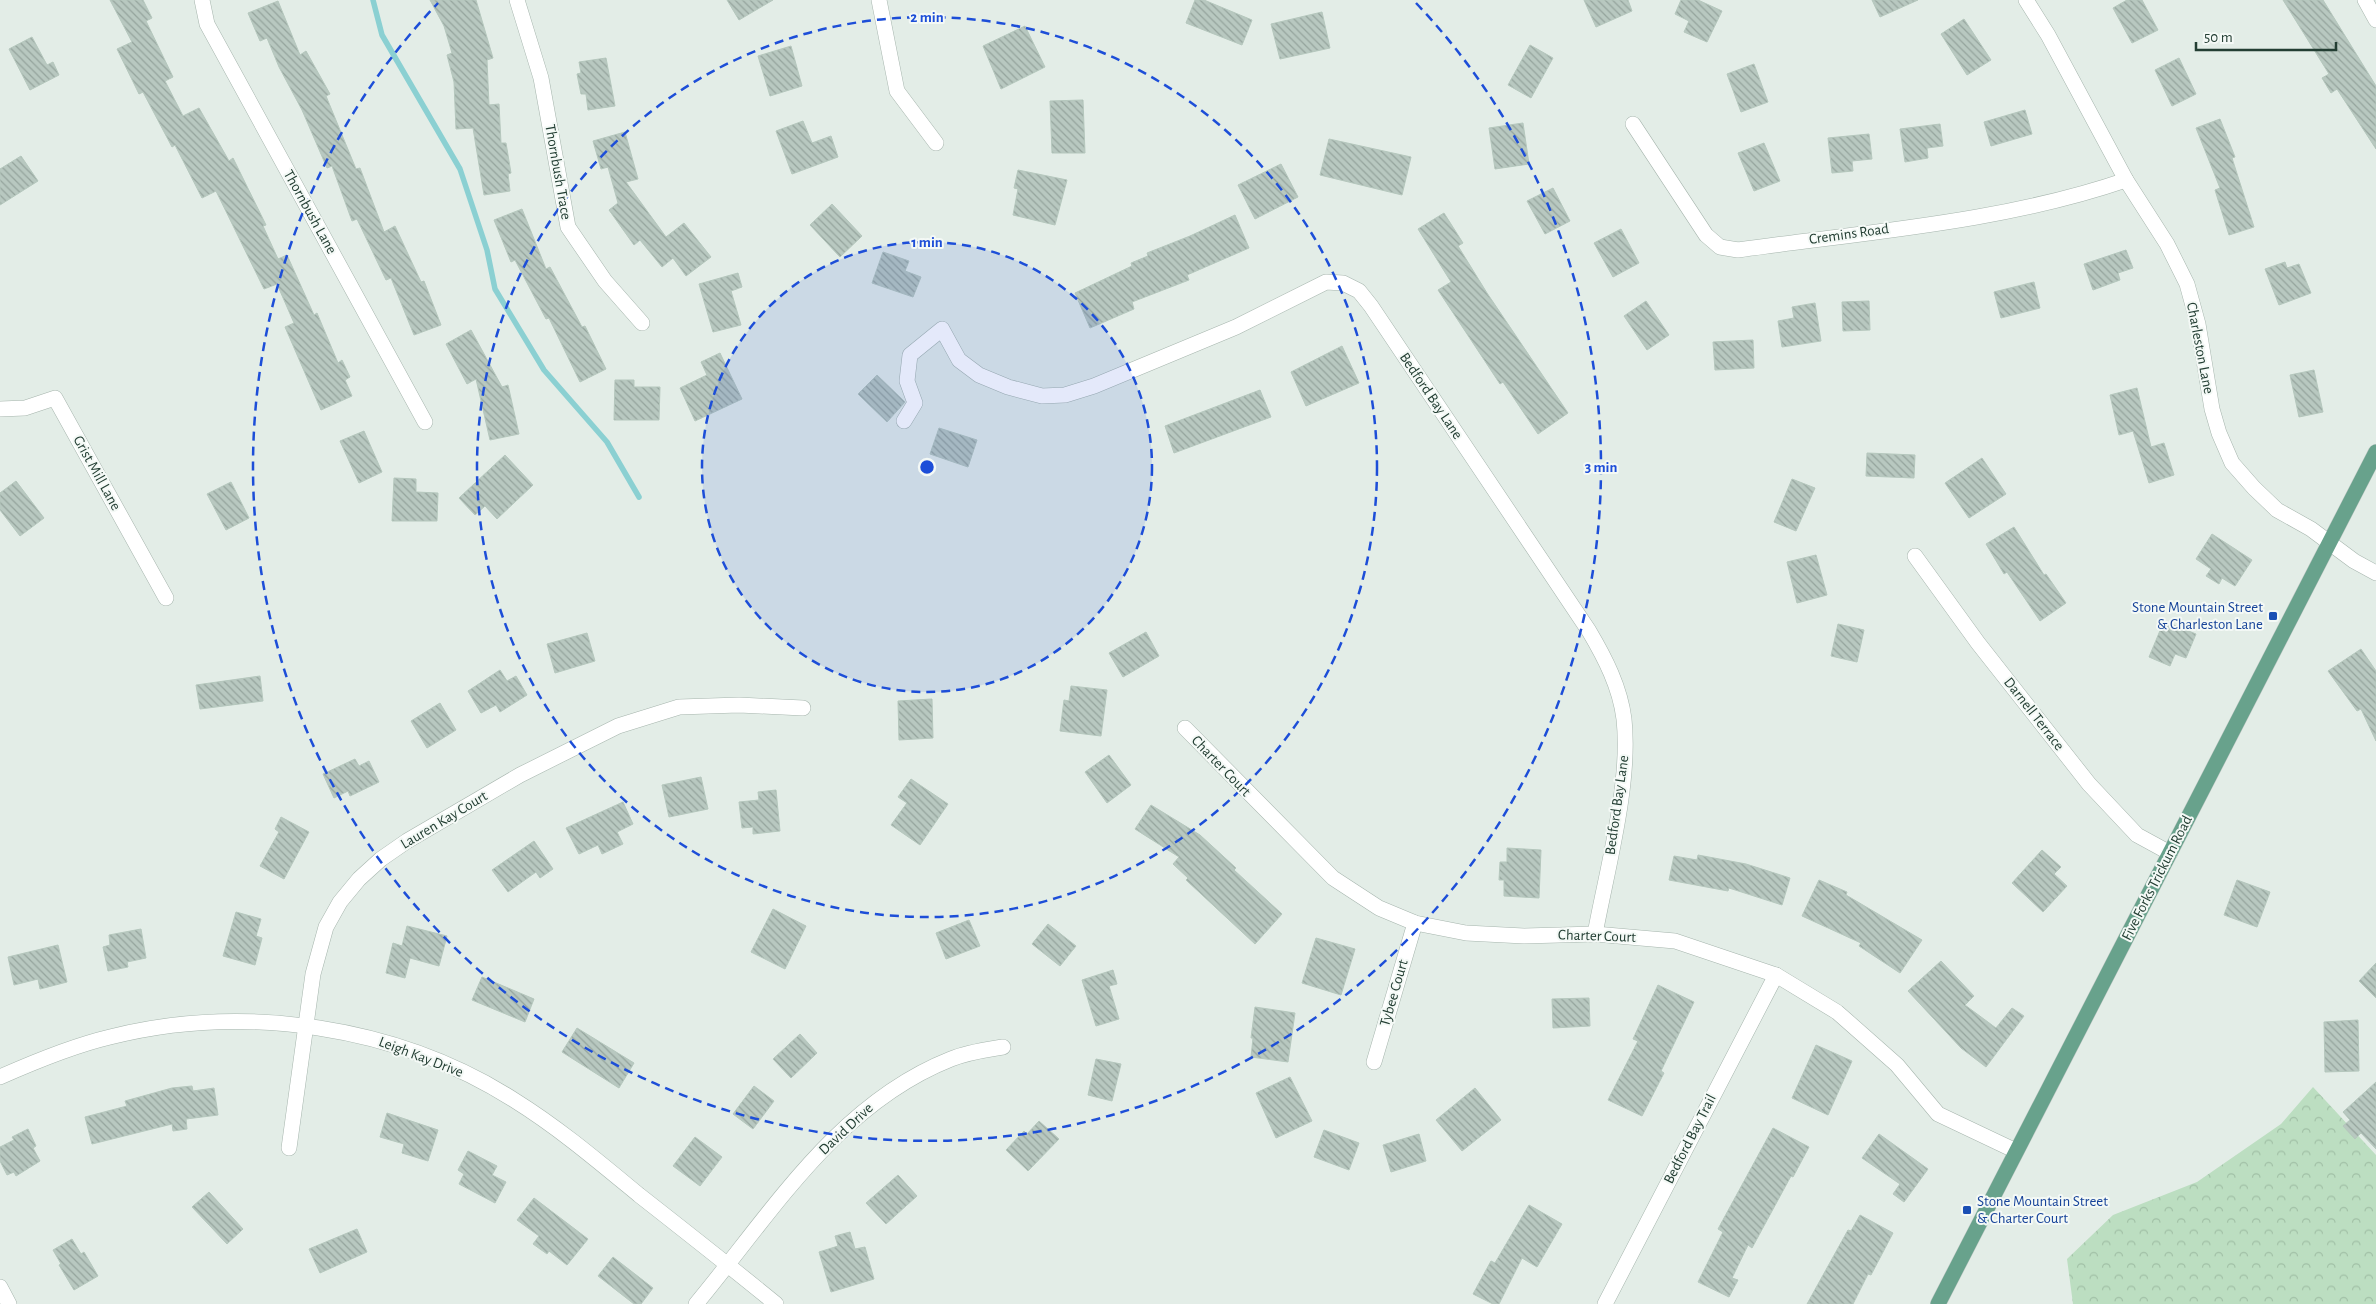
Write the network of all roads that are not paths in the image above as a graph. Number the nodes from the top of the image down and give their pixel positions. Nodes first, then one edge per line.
1 (202, 0) edge
2 (517, 0) edge
3 (879, 0) edge
4 (2026, 0) edge
5 (2365, 0) edge
6 (2375, 15) edge
7 (1633, 124) dead end
8 (936, 143) dead end
9 (2126, 180) junction
10 (642, 323) dead end
11 (0, 409) edge
12 (904, 421) dead end
13 (425, 422) dead end
14 (2376, 452) edge
15 (2329, 543) junction
16 (1915, 556) dead end
17 (2376, 573) edge
18 (166, 598) dead end
19 (803, 708) dead end
20 (1185, 728) dead end
21 (2170, 853) junction
22 (1415, 923) junction
23 (1595, 934) junction
24 (1776, 975) junction
25 (305, 1025) junction
26 (1003, 1047) dead end
27 (1374, 1062) dead end
28 (0, 1077) edge
29 (289, 1148) dead end
30 (2016, 1151) junction
31 (728, 1266) junction
32 (0, 1287) edge
33 (10, 1304) edge
34 (696, 1304) edge
35 (776, 1304) edge
36 (1605, 1304) edge
37 (1938, 1304) edge

1 - 13 street, Thornbush Lane
2 - 10 street, Thornbush Trace
3 - 8 street
4 - 9 street, Charleston Lane
5 - 6 street
7 - 9 street, Cremins Road
9 - 15 street, Charleston Lane
11 - 18 street, Grist Mill Lane
12 - 23 street, Bedford Bay Lane
14 - 15 main road, Five Forks Trickum Road
15 - 17 street, Charleston Lane
15 - 21 main road, Five Forks Trickum Road
16 - 21 street, Darnell Terrace
19 - 25 street, Lauren Kay Court
20 - 22 street, Charter Court
21 - 30 main road, Five Forks Trickum Road
22 - 23 street, Charter Court
22 - 27 street, Tybee Court
23 - 24 street, Charter Court
24 - 30 street, Charter Court
24 - 36 street, Bedford Bay Trail
25 - 28 street, Leigh Kay Drive
25 - 29 street, Lauren Kay Court
25 - 31 street, Leigh Kay Drive
26 - 31 street, David Drive
30 - 37 main road, Five Forks Trickum Road
31 - 34 street, David Drive
31 - 35 street, Leigh Kay Drive
32 - 33 street

